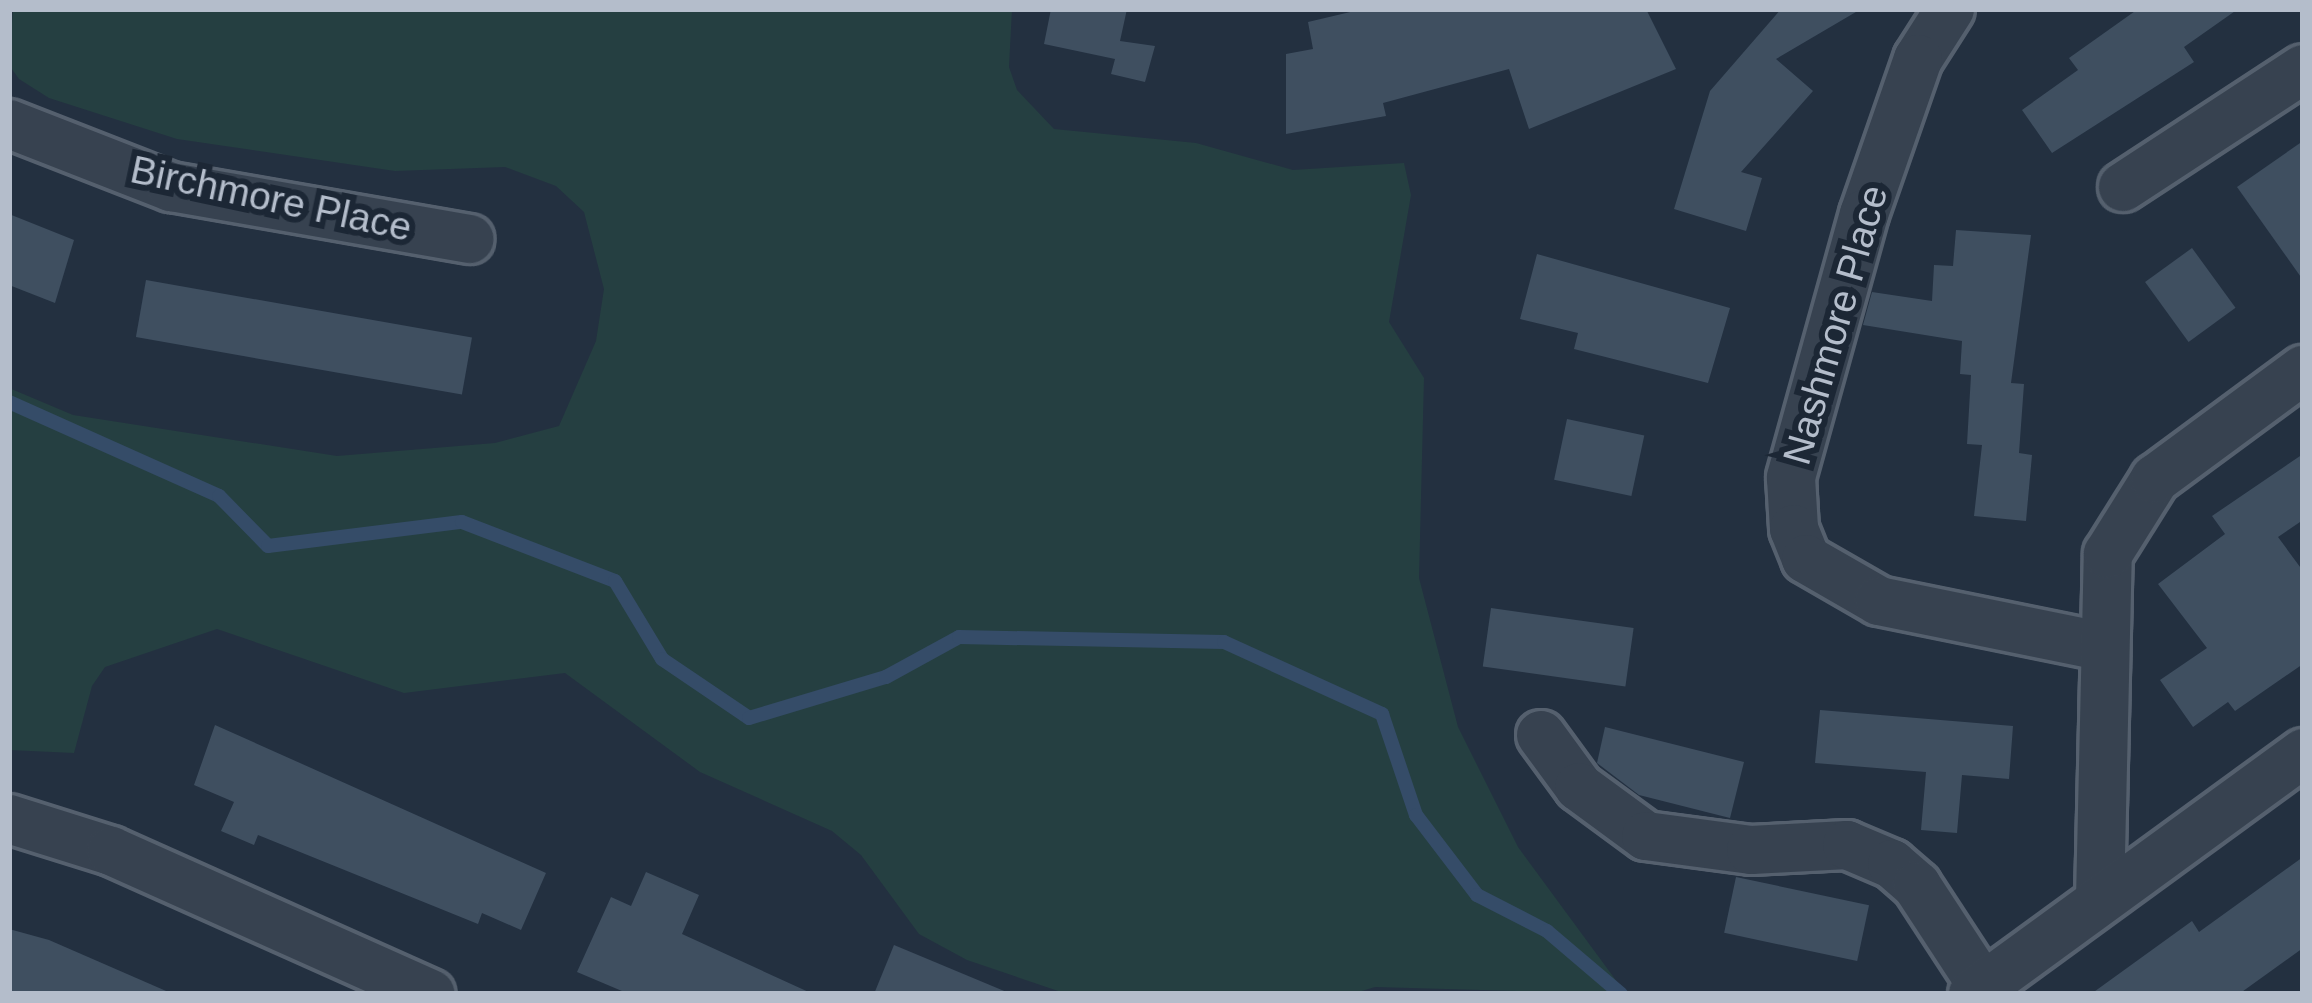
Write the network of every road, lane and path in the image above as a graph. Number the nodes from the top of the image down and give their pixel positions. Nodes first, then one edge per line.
1 (1950, 9) edge
2 (2303, 69) edge
3 (9, 124) edge
4 (2123, 188) dead end
5 (469, 239) dead end
6 (2303, 370) edge
7 (2101, 646) junction
8 (1541, 735) dead end
9 (2303, 753) edge
10 (9, 819) edge
11 (2100, 898) junction
12 (1978, 990) edge
13 (431, 994) edge

1 - 7 street, Nashmore Place
2 - 4 street
3 - 5 street, Birchmore Place
6 - 7 street
7 - 11 street
8 - 12 street
9 - 11 street
10 - 13 street
11 - 12 street

